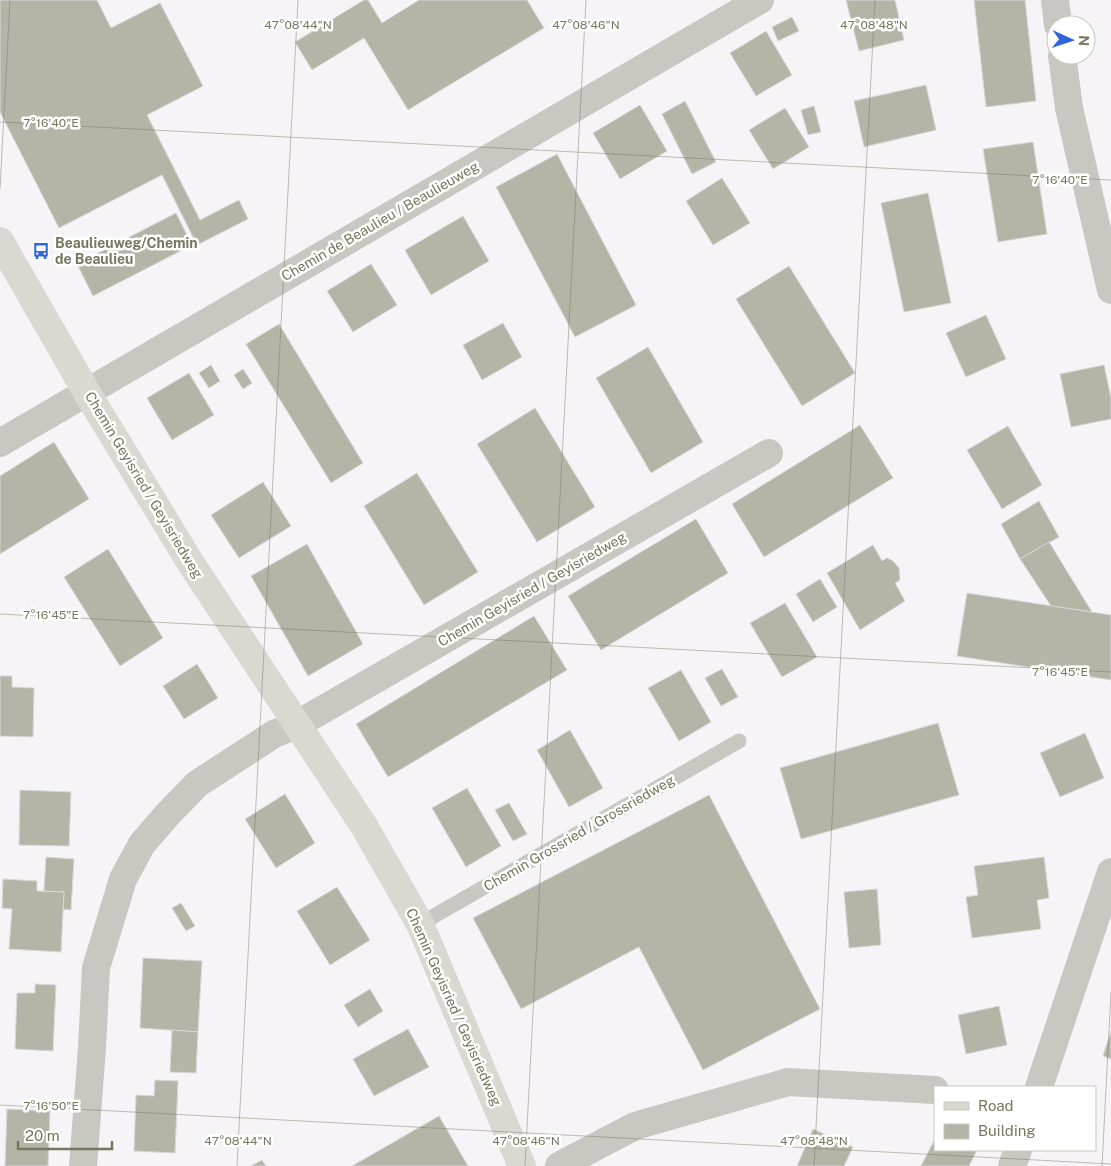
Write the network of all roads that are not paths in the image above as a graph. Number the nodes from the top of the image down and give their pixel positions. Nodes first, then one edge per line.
1 (760, 0) edge
2 (1055, 0) edge
3 (1057, 15) edge
4 (1063, 65) edge
5 (0, 241) edge
6 (1111, 290) edge
7 (86, 391) junction
8 (0, 442) edge
9 (769, 453) dead end
10 (296, 725) junction
11 (739, 741) dead end
12 (1111, 872) edge
13 (420, 924) junction
14 (1039, 1086) edge
15 (934, 1090) edge
16 (1018, 1151) edge
17 (83, 1166) edge
18 (522, 1166) edge
19 (559, 1166) edge
20 (1012, 1166) edge

1 - 7 street, Chemin de Beaulieu / Beaulieuweg
2 - 3 street
4 - 6 street
5 - 7 street, Chemin Geyisried / Geyisriedweg
7 - 8 street, Chemin de Beaulieu / Beaulieuweg
7 - 10 street, Chemin Geyisried / Geyisriedweg
9 - 10 street, Chemin Geyisried / Geyisriedweg
10 - 13 street, Chemin Geyisried / Geyisriedweg
10 - 17 street
11 - 13 lane, Chemin Grossried / Grossriedweg
12 - 14 street
13 - 18 street, Chemin Geyisried / Geyisriedweg
15 - 19 street
16 - 20 street

